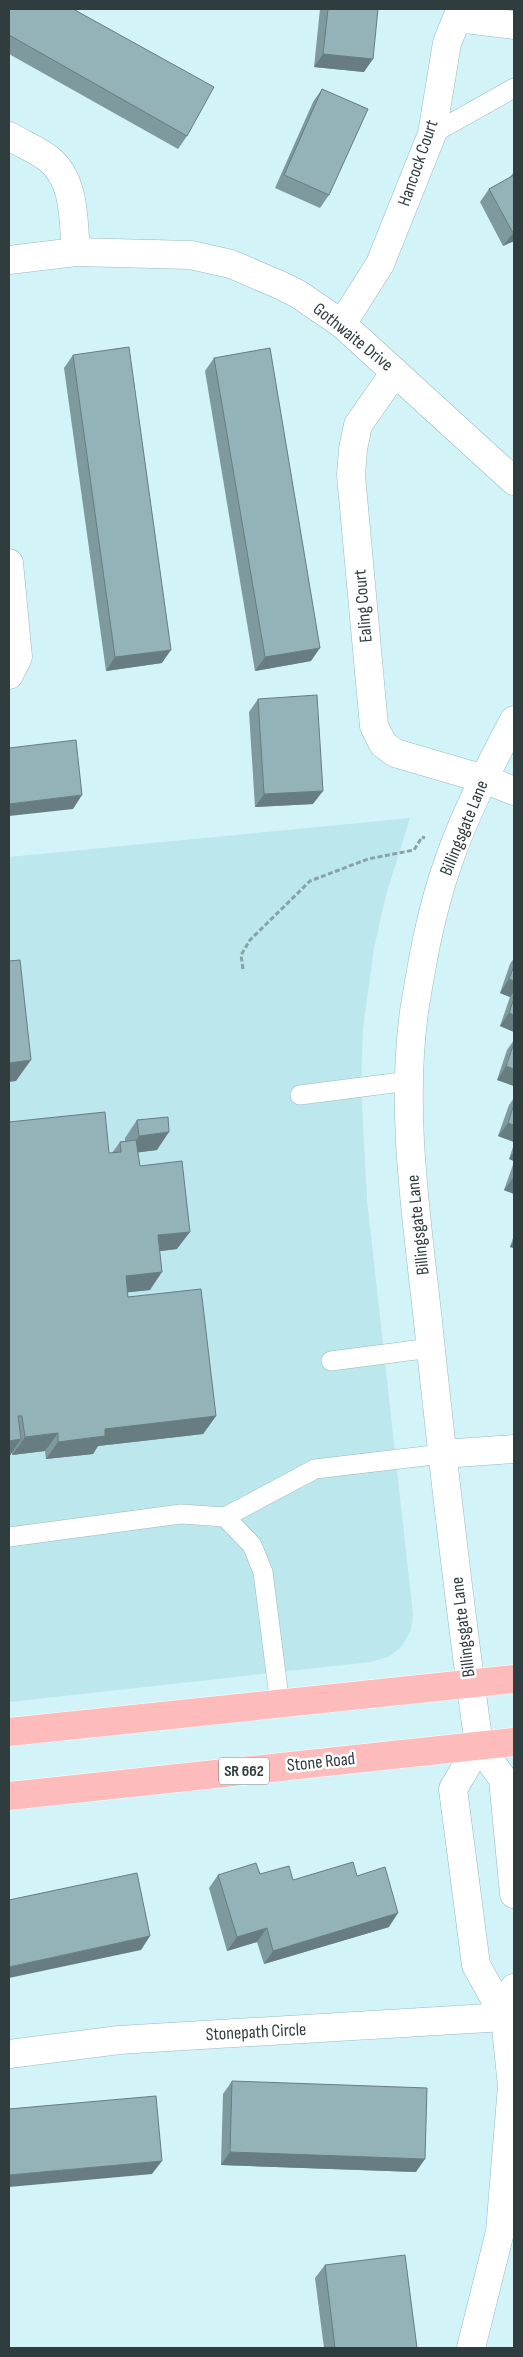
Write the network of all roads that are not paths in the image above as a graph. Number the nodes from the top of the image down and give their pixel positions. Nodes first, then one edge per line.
1 (514, 25) edge
2 (514, 88) edge
3 (432, 134) junction
4 (9, 136) edge
5 (76, 252) junction
6 (9, 260) edge
7 (342, 324) junction
8 (395, 372) junction
9 (514, 482) edge
10 (9, 563) edge
11 (9, 674) edge
12 (514, 720) edge
13 (484, 779) junction
14 (514, 791) edge
15 (409, 1081) junction
16 (300, 1095) dead end
17 (431, 1348) junction
18 (332, 1360) dead end
19 (514, 1449) edge
20 (442, 1454) junction
21 (225, 1518) junction
22 (9, 1537) edge
23 (514, 1679) edge
24 (470, 1684) junction
25 (280, 1705) junction
26 (9, 1732) edge
27 (514, 1742) edge
28 (478, 1745) junction
29 (9, 1796) edge
30 (514, 1894) edge
31 (514, 1988) edge
32 (509, 2018) edge
33 (9, 2054) edge
34 (471, 2348) edge

1 - 3 street, Hancock Court
2 - 3 lane
3 - 7 street, Hancock Court
4 - 5 street
5 - 6 street, Gothwaite Drive
5 - 7 street, Gothwaite Drive
7 - 8 street, Gothwaite Drive
8 - 9 street, Gothwaite Drive
8 - 13 street, Ealing Court
10 - 11 street
12 - 13 street, Billingsgate Lane
13 - 14 street, Ealing Court
13 - 15 street, Billingsgate Lane
15 - 16 lane
15 - 17 street, Billingsgate Lane
17 - 18 lane
17 - 20 street, Billingsgate Lane
19 - 20 street
20 - 21 lane
20 - 24 street, Billingsgate Lane
21 - 22 lane
21 - 25 lane
23 - 24 main road
24 - 25 main road
24 - 28 street, Billingsgate Lane
25 - 26 main road
27 - 28 main road, Stone Road / SR 662
28 - 29 main road, Stone Road / SR 662
28 - 30 street
28 - 32 street
31 - 32 street
32 - 33 street, Stonepath Circle
32 - 34 street

